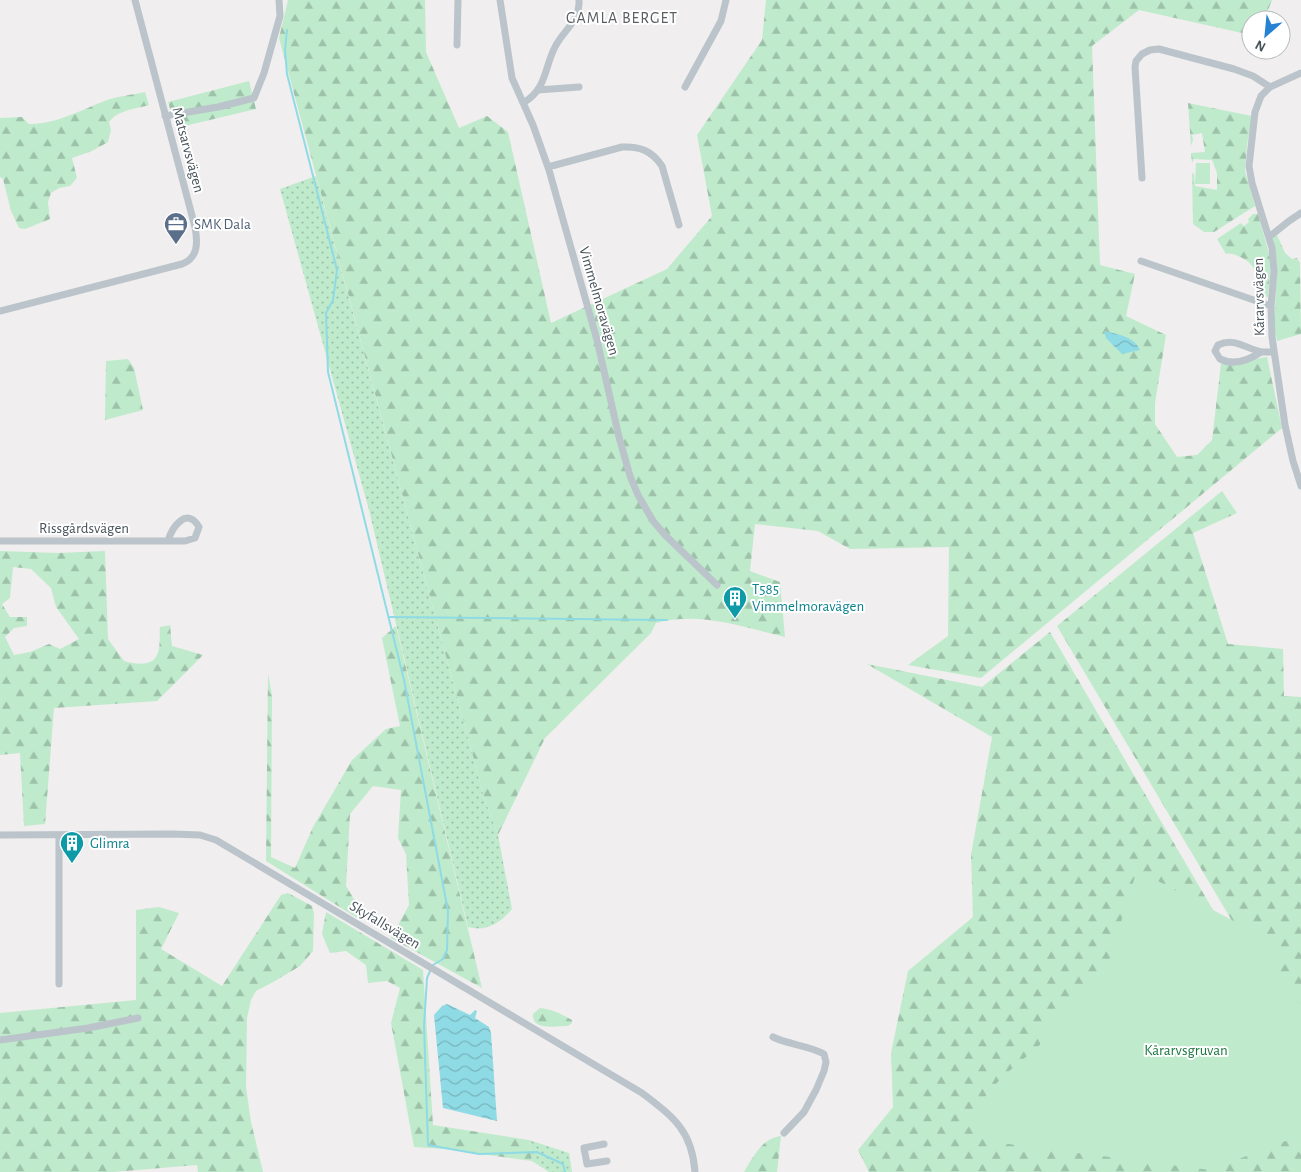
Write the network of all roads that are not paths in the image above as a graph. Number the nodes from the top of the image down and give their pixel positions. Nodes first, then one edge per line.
1 (135, 0) edge
2 (279, 0) edge
3 (458, 0) edge
4 (500, 0) edge
5 (579, 0) edge
6 (726, 0) edge
7 (457, 44) dead end
8 (1301, 73) edge
9 (579, 87) dead end
10 (686, 87) dead end
11 (1270, 87) junction
12 (538, 90) junction
13 (523, 103) junction
14 (165, 116) junction
15 (548, 168) junction
16 (1142, 178) dead end
17 (1301, 214) edge
18 (679, 225) dead end
19 (1269, 237) junction
20 (1141, 261) dead end
21 (1271, 306) junction
22 (0, 311) edge
23 (1261, 352) junction
24 (1274, 352) junction
25 (1301, 486) edge
26 (0, 541) edge
27 (168, 541) junction
28 (716, 585) dead end
29 (0, 835) edge
30 (59, 835) junction
31 (59, 984) dead end
32 (138, 1018) dead end
33 (773, 1037) dead end
34 (0, 1040) edge
35 (784, 1133) dead end
36 (604, 1144) dead end
37 (607, 1161) dead end
38 (694, 1172) edge

1 - 14 street, Matsarvsvägen
2 - 14 street
3 - 7 street
4 - 13 street, Vimmelmoravägen
5 - 12 street
6 - 10 street
8 - 11 street
9 - 12 street
11 - 16 street
11 - 19 street, Kårarvsvägen
12 - 13 street
13 - 15 street, Vimmelmoravägen
14 - 22 street, Matsarvsvägen
15 - 18 street
15 - 28 street, Vimmelmoravägen
17 - 19 street
19 - 21 street, Kårarvsvägen
20 - 21 street
21 - 24 street, Kårarvsvägen
23 - 23 street
23 - 24 street
24 - 25 street, Kårarvsvägen
26 - 27 street, Rissgårdsvägen
27 - 27 street, Rissgårdsvägen
29 - 30 street, Skyfallsvägen
30 - 31 street
30 - 38 street, Skyfallsvägen
32 - 34 street
33 - 35 street
36 - 37 street

